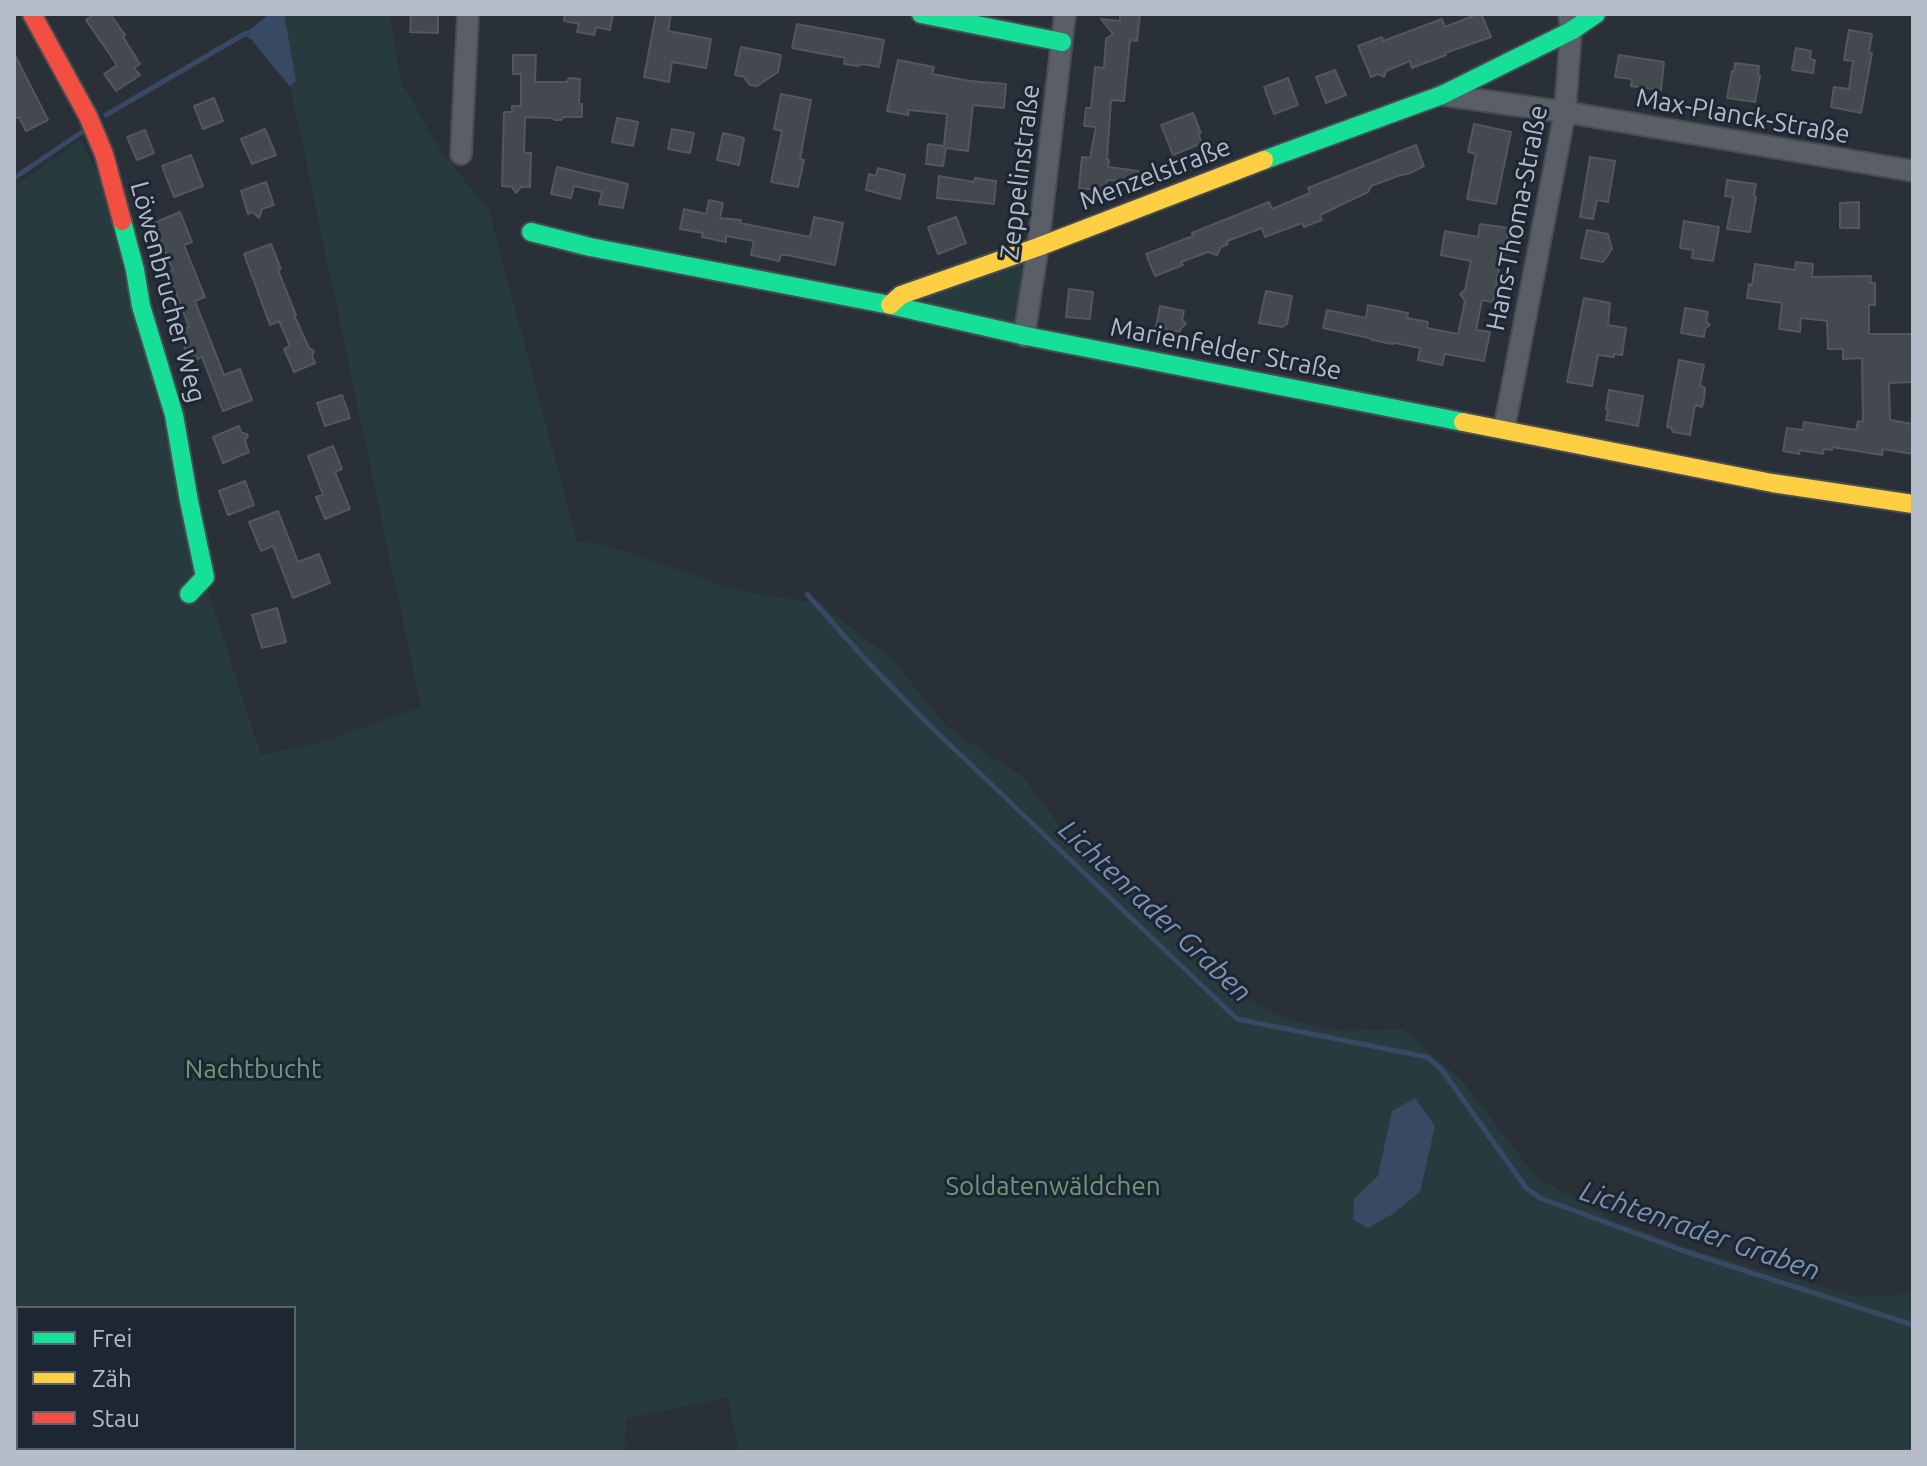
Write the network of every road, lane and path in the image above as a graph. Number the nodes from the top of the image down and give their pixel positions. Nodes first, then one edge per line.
1 (32, 14) edge
2 (468, 14) edge
3 (921, 14) edge
4 (1065, 14) edge
5 (1596, 14) edge
6 (1570, 23) edge
7 (1062, 42) junction
8 (1442, 95) junction
9 (1565, 112) junction
10 (461, 154) dead end
11 (1913, 171) edge
12 (531, 232) dead end
13 (1038, 247) junction
14 (890, 305) junction
15 (1024, 336) junction
16 (1504, 429) junction
17 (1913, 504) edge
18 (189, 594) dead end

1 - 18 street, Löwenbrucher Weg
2 - 10 street
3 - 7 street
4 - 7 street, Zeppelinstraße
5 - 6 street, Menzelstraße
6 - 8 street, Menzelstraße
6 - 9 street, Hans-Thoma-Straße
7 - 13 street, Zeppelinstraße
8 - 9 street, Menzelstraße
8 - 13 street, Menzelstraße
9 - 11 street, Max-Planck-Straße
9 - 16 street, Hans-Thoma-Straße
12 - 14 street, Marienfelder Straße
13 - 14 street, Menzelstraße
13 - 15 street, Zeppelinstraße
14 - 15 street, Marienfelder Straße
15 - 16 street, Marienfelder Straße
16 - 17 street, Marienfelder Straße

